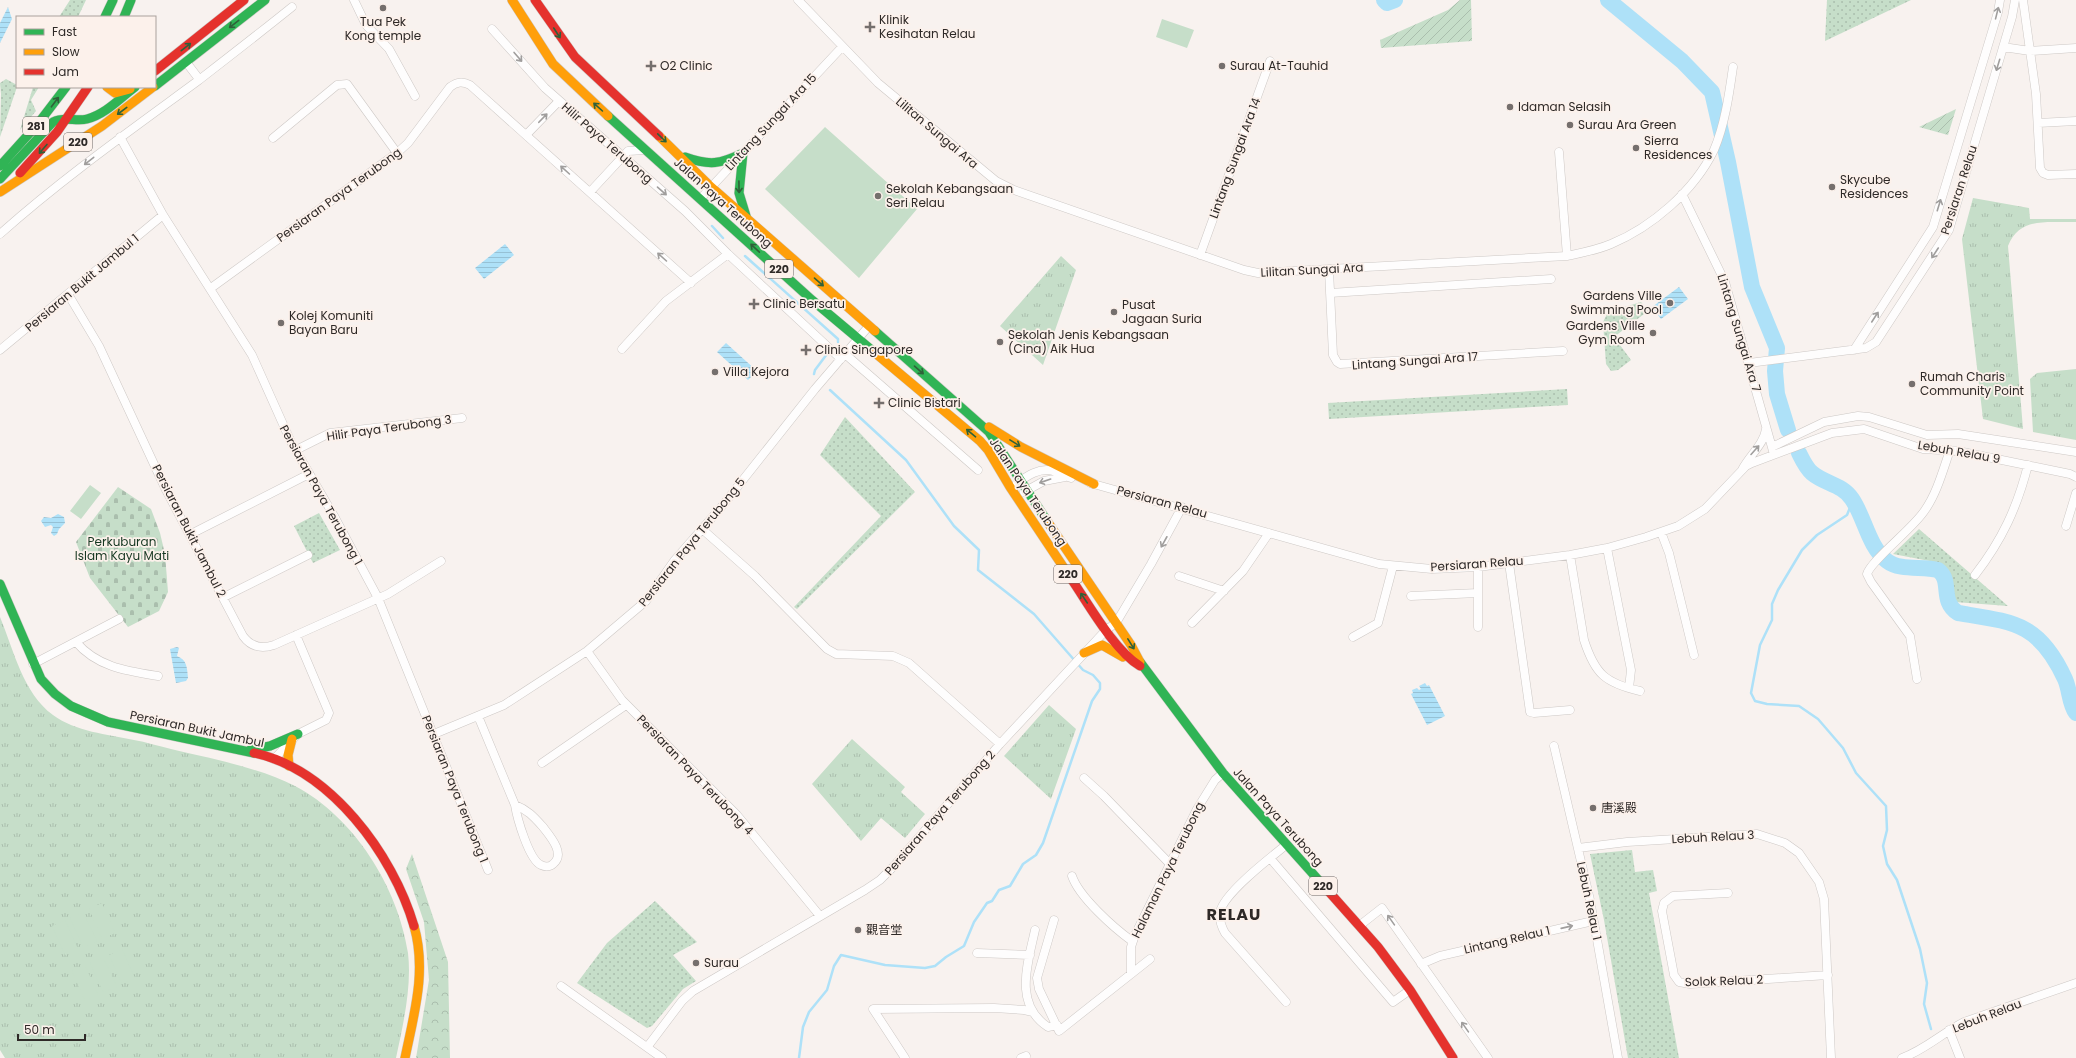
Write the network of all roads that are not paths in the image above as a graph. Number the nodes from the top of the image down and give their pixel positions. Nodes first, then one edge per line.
1 (113, 0) edge
2 (131, 0) edge
3 (244, 0) edge
4 (265, 0) edge
5 (354, 0) edge
6 (512, 0) edge
7 (535, 0) edge
8 (799, 0) edge
9 (2000, 0) edge
10 (2015, 0) edge
11 (2023, 0) edge
12 (292, 7) dead end
13 (105, 16) edge
14 (124, 16) edge
15 (492, 28) dead end
16 (842, 47) junction
17 (2003, 47) junction
18 (2076, 48) edge
19 (2030, 51) junction
20 (1270, 61) dead end
21 (186, 62) junction
22 (1733, 67) dead end
23 (156, 70) edge
24 (199, 79) junction
25 (156, 84) edge
26 (65, 88) edge
27 (87, 88) edge
28 (108, 88) edge
29 (132, 88) edge
30 (134, 88) edge
31 (151, 88) edge
32 (415, 96) dead end
33 (559, 101) junction
34 (69, 119) junction
35 (2076, 121) edge
36 (2038, 123) junction
37 (626, 133) junction
38 (526, 135) junction
39 (120, 137) junction
40 (273, 138) dead end
41 (646, 150) junction
42 (1559, 152) dead end
43 (397, 153) junction
44 (743, 153) junction
45 (625, 154) junction
46 (681, 156) junction
47 (0, 166) edge
48 (2076, 174) edge
49 (0, 179) edge
50 (711, 187) junction
51 (0, 191) edge
52 (590, 192) junction
53 (1682, 194) junction
54 (701, 198) junction
55 (163, 215) junction
56 (748, 220) junction
57 (0, 234) edge
58 (728, 254) junction
59 (1200, 255) junction
60 (1566, 256) junction
61 (1329, 270) junction
62 (1551, 279) dead end
63 (691, 283) junction
64 (211, 288) junction
65 (1330, 293) junction
66 (68, 294) junction
67 (869, 326) junction
68 (858, 338) junction
69 (622, 349) dead end
70 (0, 350) edge
71 (1854, 350) junction
72 (1563, 352) dead end
73 (843, 356) junction
74 (1749, 363) junction
75 (971, 415) junction
76 (462, 418) dead end
77 (1766, 428) junction
78 (296, 450) junction
79 (1950, 450) junction
80 (1773, 451) junction
81 (2076, 452) edge
82 (2028, 465) junction
83 (978, 470) dead end
84 (1740, 472) junction
85 (309, 474) junction
86 (1066, 477) junction
87 (2076, 477) edge
88 (1020, 481) junction
89 (1094, 484) junction
90 (1010, 487) junction
91 (1026, 490) junction
92 (2076, 493) edge
93 (1016, 496) junction
94 (1182, 507) junction
95 (2066, 526) dead end
96 (702, 529) junction
97 (1269, 532) junction
98 (1661, 532) junction
99 (191, 534) junction
100 (1607, 548) junction
101 (1570, 554) junction
102 (308, 555) dead end
103 (441, 561) dead end
104 (1509, 563) junction
105 (1393, 566) junction
106 (1478, 567) junction
107 (1975, 575) dead end
108 (1179, 576) dead end
109 (0, 584) edge
110 (1224, 591) junction
111 (1478, 593) junction
112 (1411, 596) dead end
113 (224, 598) junction
114 (378, 598) junction
115 (119, 619) dead end
116 (1116, 623) junction
117 (1192, 623) dead end
118 (1478, 627) dead end
119 (1106, 630) junction
120 (296, 635) junction
121 (1353, 637) dead end
122 (76, 642) junction
123 (587, 651) junction
124 (1083, 655) junction
125 (1694, 655) dead end
126 (1132, 661) junction
127 (34, 664) junction
128 (1143, 668) junction
129 (158, 676) dead end
130 (1917, 679) dead end
131 (1629, 688) junction
132 (1640, 691) dead end
133 (626, 705) junction
134 (1570, 710) dead end
135 (478, 716) junction
136 (434, 734) junction
137 (295, 736) junction
138 (1000, 744) junction
139 (1554, 746) dead end
140 (243, 750) junction
141 (274, 759) junction
142 (542, 763) dead end
143 (289, 766) junction
144 (1223, 773) junction
145 (1084, 778) dead end
146 (515, 805) junction
147 (1286, 845) junction
148 (1578, 848) junction
149 (1270, 858) junction
150 (1170, 864) junction
151 (488, 870) dead end
152 (1072, 876) dead end
153 (1728, 893) dead end
154 (820, 916) junction
155 (1054, 920) dead end
156 (1594, 921) junction
157 (1360, 926) junction
158 (1035, 930) dead end
159 (1132, 941) junction
160 (977, 954) dead end
161 (1030, 955) junction
162 (1150, 959) dead end
163 (1421, 964) junction
164 (1130, 974) junction
165 (1828, 975) junction
166 (2076, 982) edge
167 (561, 986) dead end
168 (1410, 990) junction
169 (1286, 1002) dead end
170 (1033, 1012) junction
171 (1058, 1028) junction
172 (1949, 1030) junction
173 (648, 1046) junction
174 (405, 1058) edge
175 (662, 1058) edge
176 (905, 1058) edge
177 (1453, 1058) edge
178 (1488, 1058) edge
179 (1618, 1058) edge
180 (1831, 1058) edge
181 (1902, 1058) edge
182 (1960, 1058) edge

1 - 13 main road
2 - 14 main road
23 -> 3 main road
4 -> 21 main road, 220
5 - 32 street
37 -> 6 main road, Jalan Paya Terubong / 220
7 -> 46 main road, Jalan Paya Terubong / 220
8 - 16 street, Lilitan Sungai Ara
71 -> 9 street, Persiaran Relau
10 - 17 street, Persiaran Relau
11 - 19 street
12 - 24 street
15 -> 33 street, Hilir Paya Terubong
16 - 44 street, Lintang Sungai Ara 15
16 - 59 street, Lilitan Sungai Ara
17 - 19 street
17 -> 71 street, Persiaran Relau
18 - 19 street
19 - 36 street
20 - 59 street, Lintang Sungai Ara 14
21 - 24 street
21 - 25 main road, 220
22 - 53 street, Lilitan Sungai Ara
24 - 39 street
47 -> 26 main road, 281
27 - 34 main road, 281
28 - 29 main road
30 - 34 main road, 220
31 -> 51 main road, 220
38 -> 33 street
33 - 45 street, Hilir Paya Terubong
34 - 49 main road
34 -> 51 main road, 281
35 - 36 street
36 - 48 street
37 - 41 main road, Jalan Paya Terubong / 220
37 - 45 street
38 - 43 street, Persiaran Paya Terubong
52 -> 38 street
39 - 55 street, Persiaran Paya Terubong 1
39 -> 57 street
40 - 43 street
41 - 45 street
41 - 54 main road, Jalan Paya Terubong / 220
42 - 60 street
43 - 64 street, Persiaran Paya Terubong
44 - 46 main road
44 - 50 street, Lintang Sungai Ara 15
44 -> 56 main road
45 - 52 street
45 -> 58 street, Hilir Paya Terubong
46 - 50 main road, Jalan Paya Terubong / 220
50 - 54 street, Lintang Sungai Ara 15
50 - 56 main road, Jalan Paya Terubong / 220
63 -> 52 street
53 - 60 street, Lilitan Sungai Ara
53 - 74 street, Lintang Sungai Ara 7
68 -> 54 main road, Jalan Paya Terubong / 220
55 - 64 street, Persiaran Paya Terubong 1
55 - 66 street, Persiaran Bukit Jambul 1
56 -> 67 main road, Jalan Paya Terubong / 220
58 - 63 street
58 - 73 street, Hilir Paya Terubong
59 - 61 street, Lilitan Sungai Ara
60 - 61 street, Lilitan Sungai Ara
61 - 65 street, Lintang Sungai Ara 17
62 - 65 street, Lilitan Sungai Ara
63 - 69 street
64 - 78 street, Persiaran Paya Terubong 1
65 - 72 street, Lintang Sungai Ara 17
66 - 70 street, Persiaran Bukit Jambul 1
66 - 99 street, Persiaran Bukit Jambul 2
67 - 68 street, Persiaran Paya Terubong 5
67 -> 75 main road, Jalan Paya Terubong / 220
68 - 73 street, Persiaran Paya Terubong 5
90 -> 68 main road, Jalan Paya Terubong / 220
71 - 74 street, Persiaran Relau
73 - 83 street, Hilir Paya Terubong
73 - 96 street, Persiaran Paya Terubong 5
74 - 77 street, Lintang Sungai Ara 7
75 - 88 main road, Jalan Paya Terubong / 220
75 -> 89 main road
76 - 78 street, Hilir Paya Terubong 3
77 - 80 street, Lintang Sungai Ara 7
84 -> 77 street
78 - 85 street, Persiaran Paya Terubong 1
79 - 80 street, Lebuh Relau 9
79 - 82 street, Lebuh Relau 9
79 - 130 street
80 - 81 street
80 - 84 street, Persiaran Relau
82 - 87 street, Lebuh Relau 9
82 - 107 street
84 - 98 street, Persiaran Relau
85 - 99 street
85 - 114 street, Persiaran Paya Terubong 1
86 - 88 street, Persiaran Relau
86 - 89 street, Persiaran Relau
86 -> 91 street, Persiaran Relau
88 - 90 street, Persiaran Relau
88 - 91 main road, Jalan Paya Terubong / 220
89 - 94 street, Persiaran Relau
90 - 93 main road, Jalan Paya Terubong / 220
91 - 93 street, Persiaran Relau
91 - 116 main road, Jalan Paya Terubong / 220
92 - 95 street
119 -> 93 main road, Jalan Paya Terubong / 220
94 - 97 street, Persiaran Relau
94 -> 116 street
96 - 123 street, Persiaran Paya Terubong 5
96 - 138 street
97 - 105 street, Persiaran Relau
97 - 110 street
98 - 100 street, Persiaran Relau
98 - 125 street
99 - 113 street, Persiaran Bukit Jambul 2
100 - 101 street, Persiaran Relau
100 - 131 street
101 - 104 street, Persiaran Relau
101 - 131 street
102 - 113 street
103 - 114 street, Persiaran Bukit Jambul 2
104 - 106 street, Persiaran Relau
104 - 134 street
105 - 106 street, Persiaran Relau
105 - 121 street
106 - 111 street
108 - 110 street
109 - 127 main road, Persiaran Bukit Jambul
110 - 117 street
111 - 112 street
111 - 118 street
113 - 120 street, Persiaran Bukit Jambul 2
114 - 120 street, Persiaran Bukit Jambul 2
114 - 136 street, Persiaran Paya Terubong 1
115 - 122 street
116 - 119 street, Persiaran Paya Terubong 2
116 -> 128 main road, Jalan Paya Terubong / 220
119 - 124 street, Persiaran Paya Terubong 2
119 - 126 main road, Jalan Paya Terubong / 220
120 - 137 street
122 - 127 street
122 - 129 street
123 - 133 street, Persiaran Paya Terubong 4
123 - 135 street, Persiaran Paya Terubong 5
124 - 126 main road
124 - 138 street, Persiaran Paya Terubong 2
126 - 128 main road, Jalan Paya Terubong / 220
127 - 140 main road, Persiaran Bukit Jambul
128 - 144 main road, Jalan Paya Terubong / 220
131 - 132 street
133 - 142 street
133 - 154 street, Persiaran Paya Terubong 4
135 - 136 street, Persiaran Paya Terubong 5
135 - 146 street
136 - 151 street, Persiaran Paya Terubong 1
137 - 140 main road
137 - 141 street
137 - 143 main road
138 - 154 street, Persiaran Paya Terubong 2
139 - 148 street, Lebuh Relau 1
140 - 141 main road, Persiaran Bukit Jambul
141 - 143 main road, Persiaran Bukit Jambul
143 - 174 main road, Persiaran Bukit Jambul
144 - 147 main road, Jalan Paya Terubong / 220
144 - 150 street, Halaman Paya Terubong
145 - 150 street
146 - 146 street
147 - 149 street
147 - 157 main road, Jalan Paya Terubong / 220
148 - 156 street, Lebuh Relau 1
148 - 165 street, Lebuh Relau 3
149 - 168 street
149 - 169 street
150 - 159 street, Halaman Paya Terubong
152 - 159 street
153 - 165 street, Solok Relau 2
154 - 173 street, Persiaran Paya Terubong 2
155 - 171 street
163 -> 156 street, Lintang Relau 1
156 - 179 street, Lebuh Relau 1
163 -> 157 street
157 - 168 main road, Jalan Paya Terubong / 220
158 - 161 street
159 - 164 street, Halaman Paya Terubong
160 - 161 street
161 - 170 street
162 - 164 street
178 -> 163 street
164 - 171 street
165 - 180 street, Lebuh Relau 3
166 - 172 street, Lebuh Relau
167 - 173 street
168 - 177 main road, Jalan Paya Terubong / 220
170 - 171 street
170 - 176 street
172 - 181 street, Lebuh Relau
172 - 182 street
173 - 175 street

